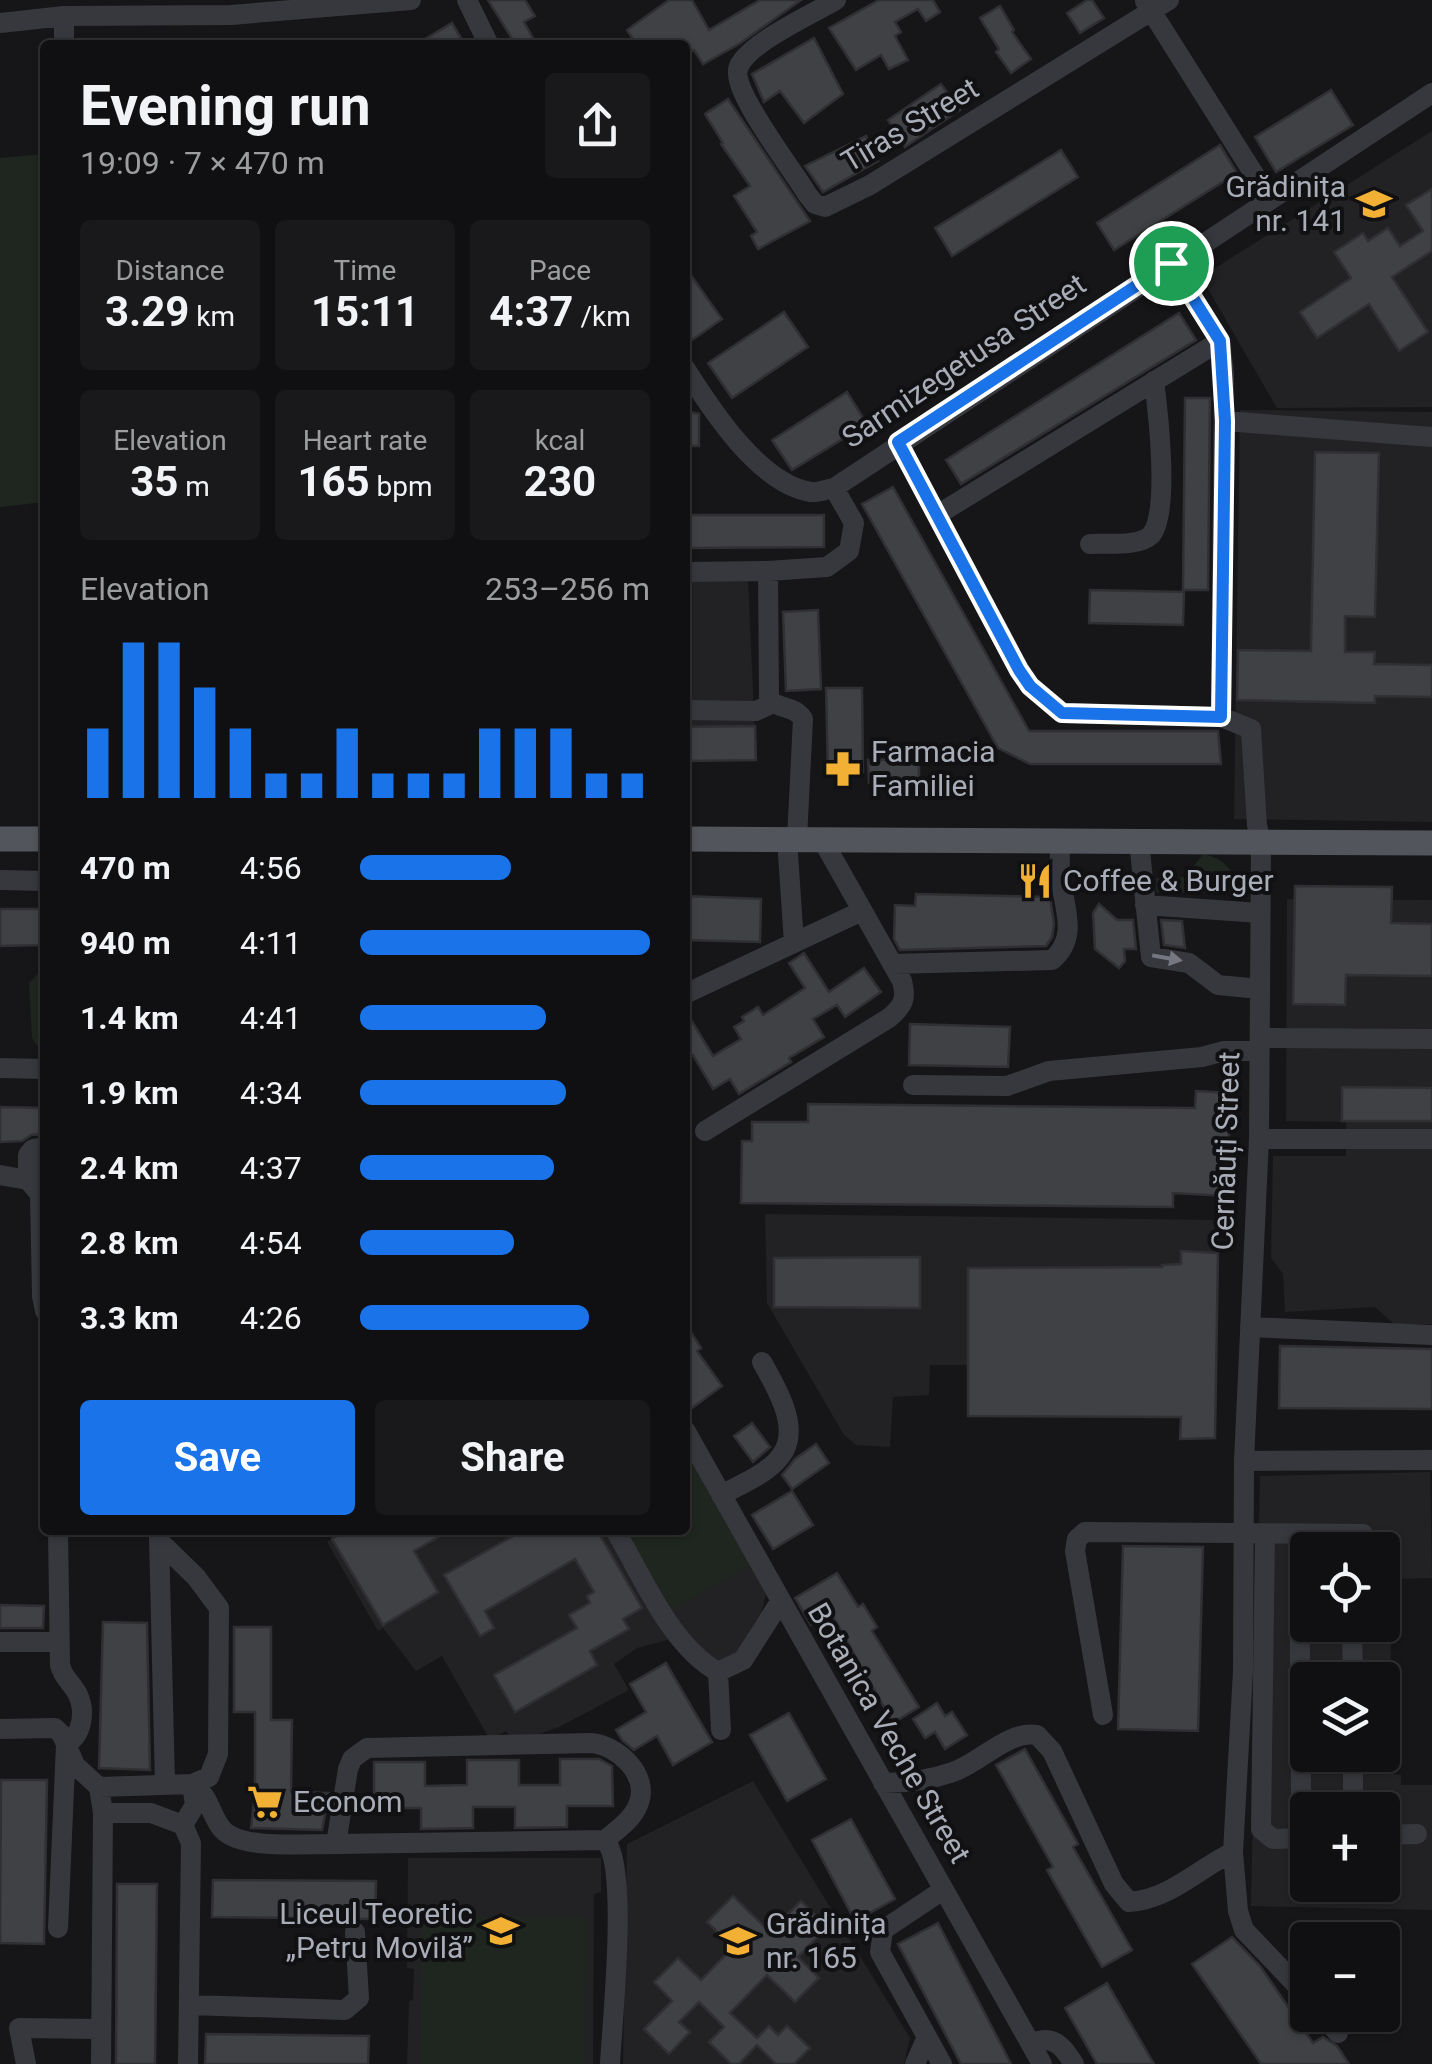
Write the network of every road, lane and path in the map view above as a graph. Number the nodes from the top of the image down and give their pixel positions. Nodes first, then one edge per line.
1 (411, 0) edge
2 (466, 0) edge
3 (836, 0) edge
4 (1155, 4) edge
5 (64, 16) junction
6 (0, 23) edge
7 (64, 40) edge
8 (486, 40) edge
9 (1432, 93) edge
10 (1269, 198) junction
11 (1171, 263) junction
12 (1220, 341) junction
13 (690, 375) edge
14 (1154, 381) junction
15 (1225, 421) junction
16 (1432, 437) edge
17 (898, 442) junction
18 (824, 490) junction
19 (937, 515) junction
20 (1090, 544) dead end
21 (768, 571) junction
22 (690, 572) edge
23 (773, 702) junction
24 (690, 710) edge
25 (1221, 717) junction
26 (0, 839) edge
27 (40, 839) edge
28 (690, 839) edge
29 (802, 839) junction
30 (1060, 840) junction
31 (1140, 841) junction
32 (1261, 842) junction
33 (1432, 843) edge
34 (0, 880) edge
35 (40, 880) edge
36 (1145, 906) junction
37 (862, 910) junction
38 (1260, 913) junction
39 (794, 943) junction
40 (892, 964) junction
41 (1260, 988) junction
42 (690, 992) edge
43 (1432, 1038) edge
44 (1259, 1044) junction
45 (0, 1068) edge
46 (40, 1069) edge
47 (913, 1084) dead end
48 (705, 1131) dead end
49 (1259, 1138) junction
50 (1432, 1139) edge
51 (40, 1148) edge
52 (0, 1175) edge
53 (28, 1180) junction
54 (40, 1194) edge
55 (1250, 1327) junction
56 (1432, 1335) edge
57 (762, 1362) dead end
58 (690, 1439) edge
59 (1432, 1460) edge
60 (1244, 1461) junction
61 (721, 1496) junction
62 (1254, 1534) junction
63 (1290, 1534) edge
64 (58, 1535) edge
65 (618, 1535) edge
66 (159, 1536) edge
67 (780, 1602) junction
68 (0, 1642) edge
69 (59, 1642) junction
70 (1300, 1642) edge
71 (718, 1672) junction
72 (1103, 1715) dead end
73 (0, 1729) edge
74 (721, 1730) dead end
75 (66, 1744) junction
76 (165, 1784) junction
77 (192, 1784) junction
78 (883, 1784) junction
79 (99, 1787) junction
80 (1301, 1792) edge
81 (103, 1813) junction
82 (183, 1825) junction
83 (1400, 1834) edge
84 (1418, 1834) dead end
85 (1290, 1839) edge
86 (604, 1840) junction
87 (336, 1844) junction
88 (1234, 1852) junction
89 (943, 1890) junction
90 (58, 1928) dead end
91 (355, 1932) dead end
92 (1290, 1978) edge
93 (190, 2005) junction
94 (100, 2029) junction
95 (927, 2037) junction
96 (1031, 2044) junction
97 (26, 2064) edge
98 (101, 2064) edge
99 (188, 2064) edge
100 (610, 2064) edge
101 (915, 2064) edge
102 (942, 2064) edge
103 (1042, 2064) edge
104 (1074, 2064) edge

1 - 5 street
2 - 8 street
3 - 4 street, Tiras Street
4 - 10 street
5 - 6 street
5 - 7 street
9 - 10 street, Sarmizegetusa Street
10 - 11 street, Sarmizegetusa Street
11 - 12 street
11 - 17 street, Sarmizegetusa Street
12 - 14 street
12 - 15 street
13 - 18 street
14 - 19 street
14 - 20 street
15 - 16 street
15 - 25 street
17 - 18 street, Sarmizegetusa Street
17 - 19 street
18 - 21 street, Sarmizegetusa Street
19 - 25 street
21 - 22 street, Sarmizegetusa Street
21 - 23 street
23 - 24 street
23 - 29 street
25 - 32 street, Cernăuți Street
26 - 27 main road
28 - 29 main road
29 - 30 main road
29 - 37 street
29 - 39 street
30 - 31 main road
30 - 40 street
31 - 32 main road
31 - 36 street
32 - 33 main road
32 - 38 street, Cernăuți Street
34 - 35 street
36 - 38 street
36 -> 41 street
37 - 39 street
37 - 40 street
38 - 41 street, Cernăuți Street
39 - 42 street
40 - 48 street
41 - 44 street, Cernăuți Street
43 - 44 street
44 - 47 street
44 - 49 street, Cernăuți Street
45 - 46 street
49 - 50 street
49 - 55 street, Cernăuți Street
51 - 53 street
52 - 53 street
53 - 54 street
55 - 56 street
55 - 60 street, Cernăuți Street
57 - 61 street
58 - 61 street, Botanica Veche Street
59 - 60 street
60 - 62 street, Cernăuți Street
61 - 67 street, Botanica Veche Street
62 - 63 street
62 - 72 street
62 - 85 street
62 - 88 street, Cernăuți Street
64 - 69 street
65 - 71 street
66 - 76 street
66 - 77 street
67 - 71 street
67 - 78 street, Botanica Veche Street
68 - 69 street
69 - 75 street
70 - 80 street
71 - 74 street
73 - 75 street
75 - 79 street
75 - 90 street
76 - 77 street
76 - 79 street
77 - 82 street
77 - 87 street
78 - 88 street
78 - 89 street, Botanica Veche Street
79 - 81 street
81 - 82 street
81 - 94 street
82 - 93 street
83 - 84 street
86 - 87 street
86 - 87 street
86 - 100 street
88 - 92 street, Cernăuți Street
89 - 95 street
89 - 96 street, Botanica Veche Street
91 - 93 street
93 - 99 street
94 - 97 street
94 - 98 street
95 - 101 street
95 - 102 street
96 - 103 street, Botanica Veche Street
96 - 104 street

